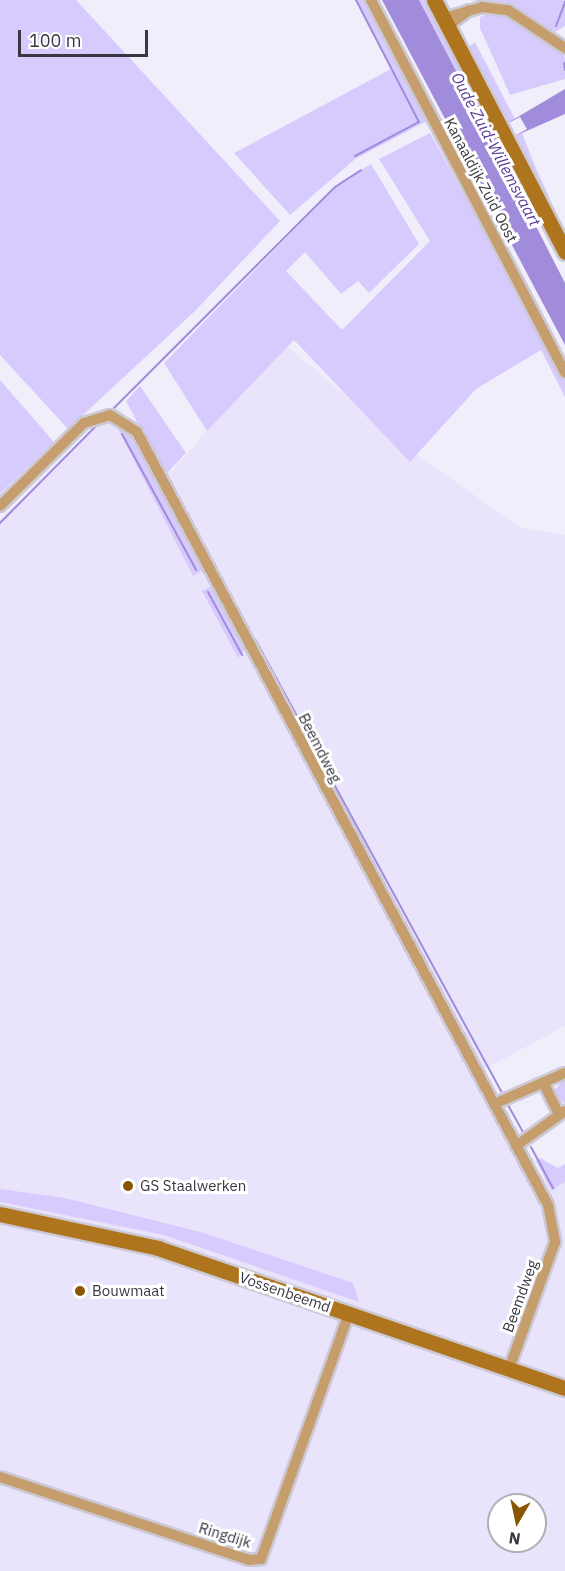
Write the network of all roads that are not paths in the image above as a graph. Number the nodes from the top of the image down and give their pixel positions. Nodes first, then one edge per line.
1 (372, 0) edge
2 (434, 0) edge
3 (446, 22) junction
4 (563, 43) edge
5 (565, 252) edge
6 (565, 373) edge
7 (0, 506) edge
8 (565, 1073) edge
9 (543, 1084) junction
10 (494, 1104) junction
11 (562, 1113) edge
12 (516, 1146) junction
13 (0, 1214) edge
14 (561, 1233) edge
15 (349, 1313) junction
16 (509, 1369) junction
17 (565, 1388) edge
18 (0, 1477) edge

1 - 6 street, Kanaaldijk Zuid Oost
2 - 3 main road
3 - 4 street
3 - 5 main road
7 - 10 street, Beemdweg
8 - 9 street
9 - 10 street
9 - 11 street
10 - 12 street, Beemdweg
11 - 12 street
12 - 14 street, Beemdweg
13 - 15 main road, Vossenbeemd
14 - 16 street, Beemdweg
15 - 16 main road, Vossenbeemd
15 - 18 street, Ringdijk
16 - 17 main road, Vossenbeemd

